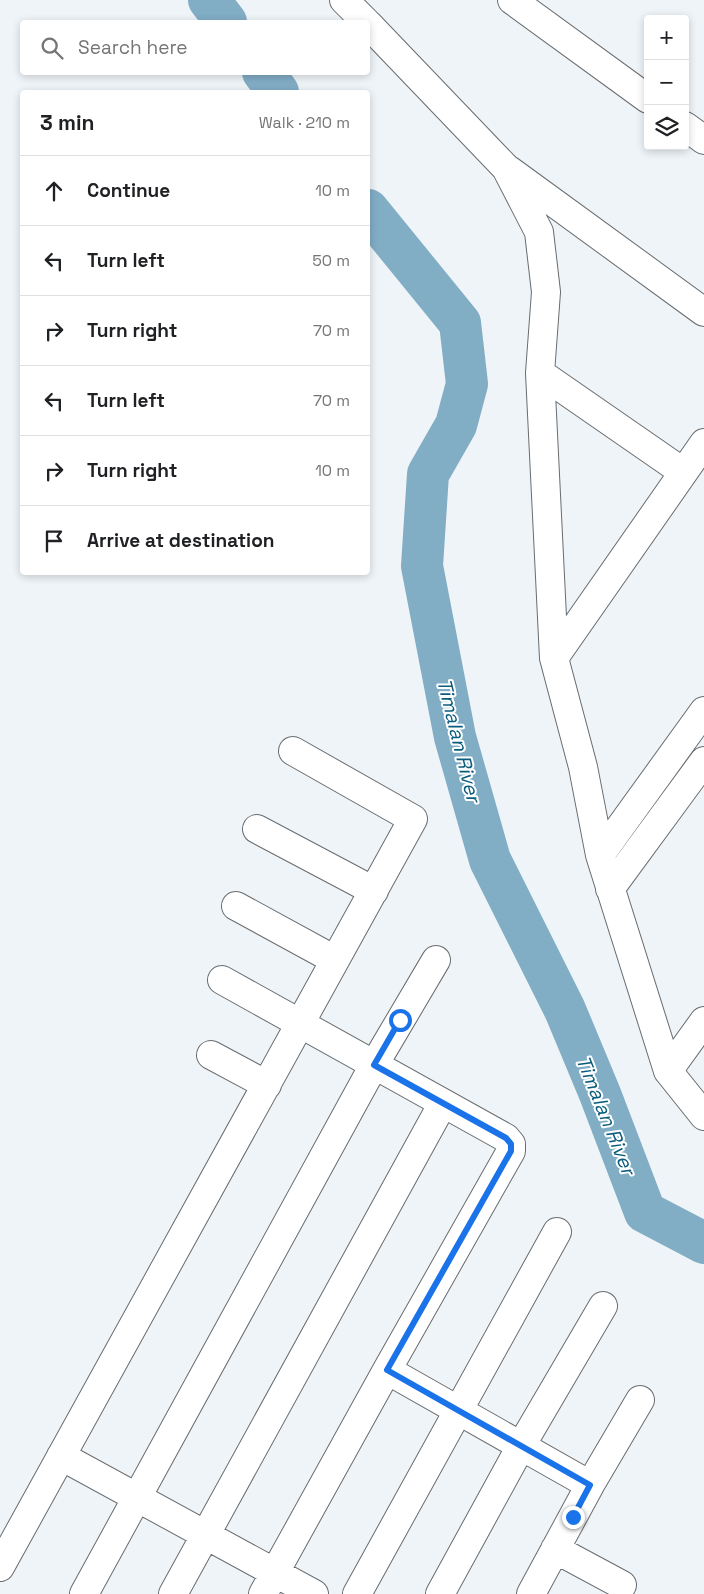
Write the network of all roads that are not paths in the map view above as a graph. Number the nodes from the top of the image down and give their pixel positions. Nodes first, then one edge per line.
1 (344, 0) edge
2 (512, 0) edge
3 (364, 20) edge
4 (370, 26) edge
5 (644, 96) edge
6 (689, 129) edge
7 (704, 140) edge
8 (506, 168) junction
9 (704, 312) edge
10 (540, 373) junction
11 (704, 443) edge
12 (683, 472) junction
13 (554, 658) junction
14 (704, 711) edge
15 (292, 751) dead end
16 (704, 761) edge
17 (257, 829) dead end
18 (600, 855) junction
19 (610, 889) junction
20 (374, 890) junction
21 (236, 906) dead end
22 (336, 960) junction
23 (436, 960) dead end
24 (222, 980) dead end
25 (704, 1021) edge
26 (300, 1024) junction
27 (211, 1055) dead end
28 (374, 1065) junction
29 (668, 1071) junction
30 (267, 1085) junction
31 (443, 1103) junction
32 (704, 1116) edge
33 (557, 1232) dead end
34 (603, 1306) dead end
35 (387, 1370) junction
36 (640, 1400) dead end
37 (458, 1410) junction
38 (521, 1446) junction
39 (61, 1456) junction
40 (590, 1485) junction
41 (137, 1497) junction
42 (205, 1535) junction
43 (555, 1550) junction
44 (0, 1567) edge
45 (269, 1584) edge
46 (622, 1585) dead end
47 (84, 1594) edge
48 (173, 1594) edge
49 (314, 1594) edge
50 (357, 1594) edge
51 (440, 1594) edge
52 (531, 1594) edge

1 - 3 street
2 - 5 street
4 - 8 street
6 - 7 street
8 - 9 street
8 - 10 street
10 - 12 street
10 - 13 street
11 - 12 street
12 - 13 street
13 - 18 street
14 - 18 street
15 - 20 street
16 - 19 street
17 - 20 street
18 - 19 street
19 - 29 street
20 - 22 street
21 - 22 street
22 - 26 street
23 - 28 street
24 - 26 street
25 - 29 street
26 - 28 street
26 - 30 street
27 - 30 street
28 - 31 street
28 - 41 street
29 - 32 street
30 - 39 street
31 - 35 street
31 - 42 street
33 - 37 street
34 - 38 street
35 - 37 street
35 - 45 street
36 - 40 street
37 - 38 street
37 - 50 street
38 - 40 street
38 - 51 street
39 - 41 street
39 - 44 street
40 - 43 street
41 - 42 street
41 - 47 street
42 - 45 street
42 - 48 street
43 - 46 street
43 - 52 street
45 - 49 street

